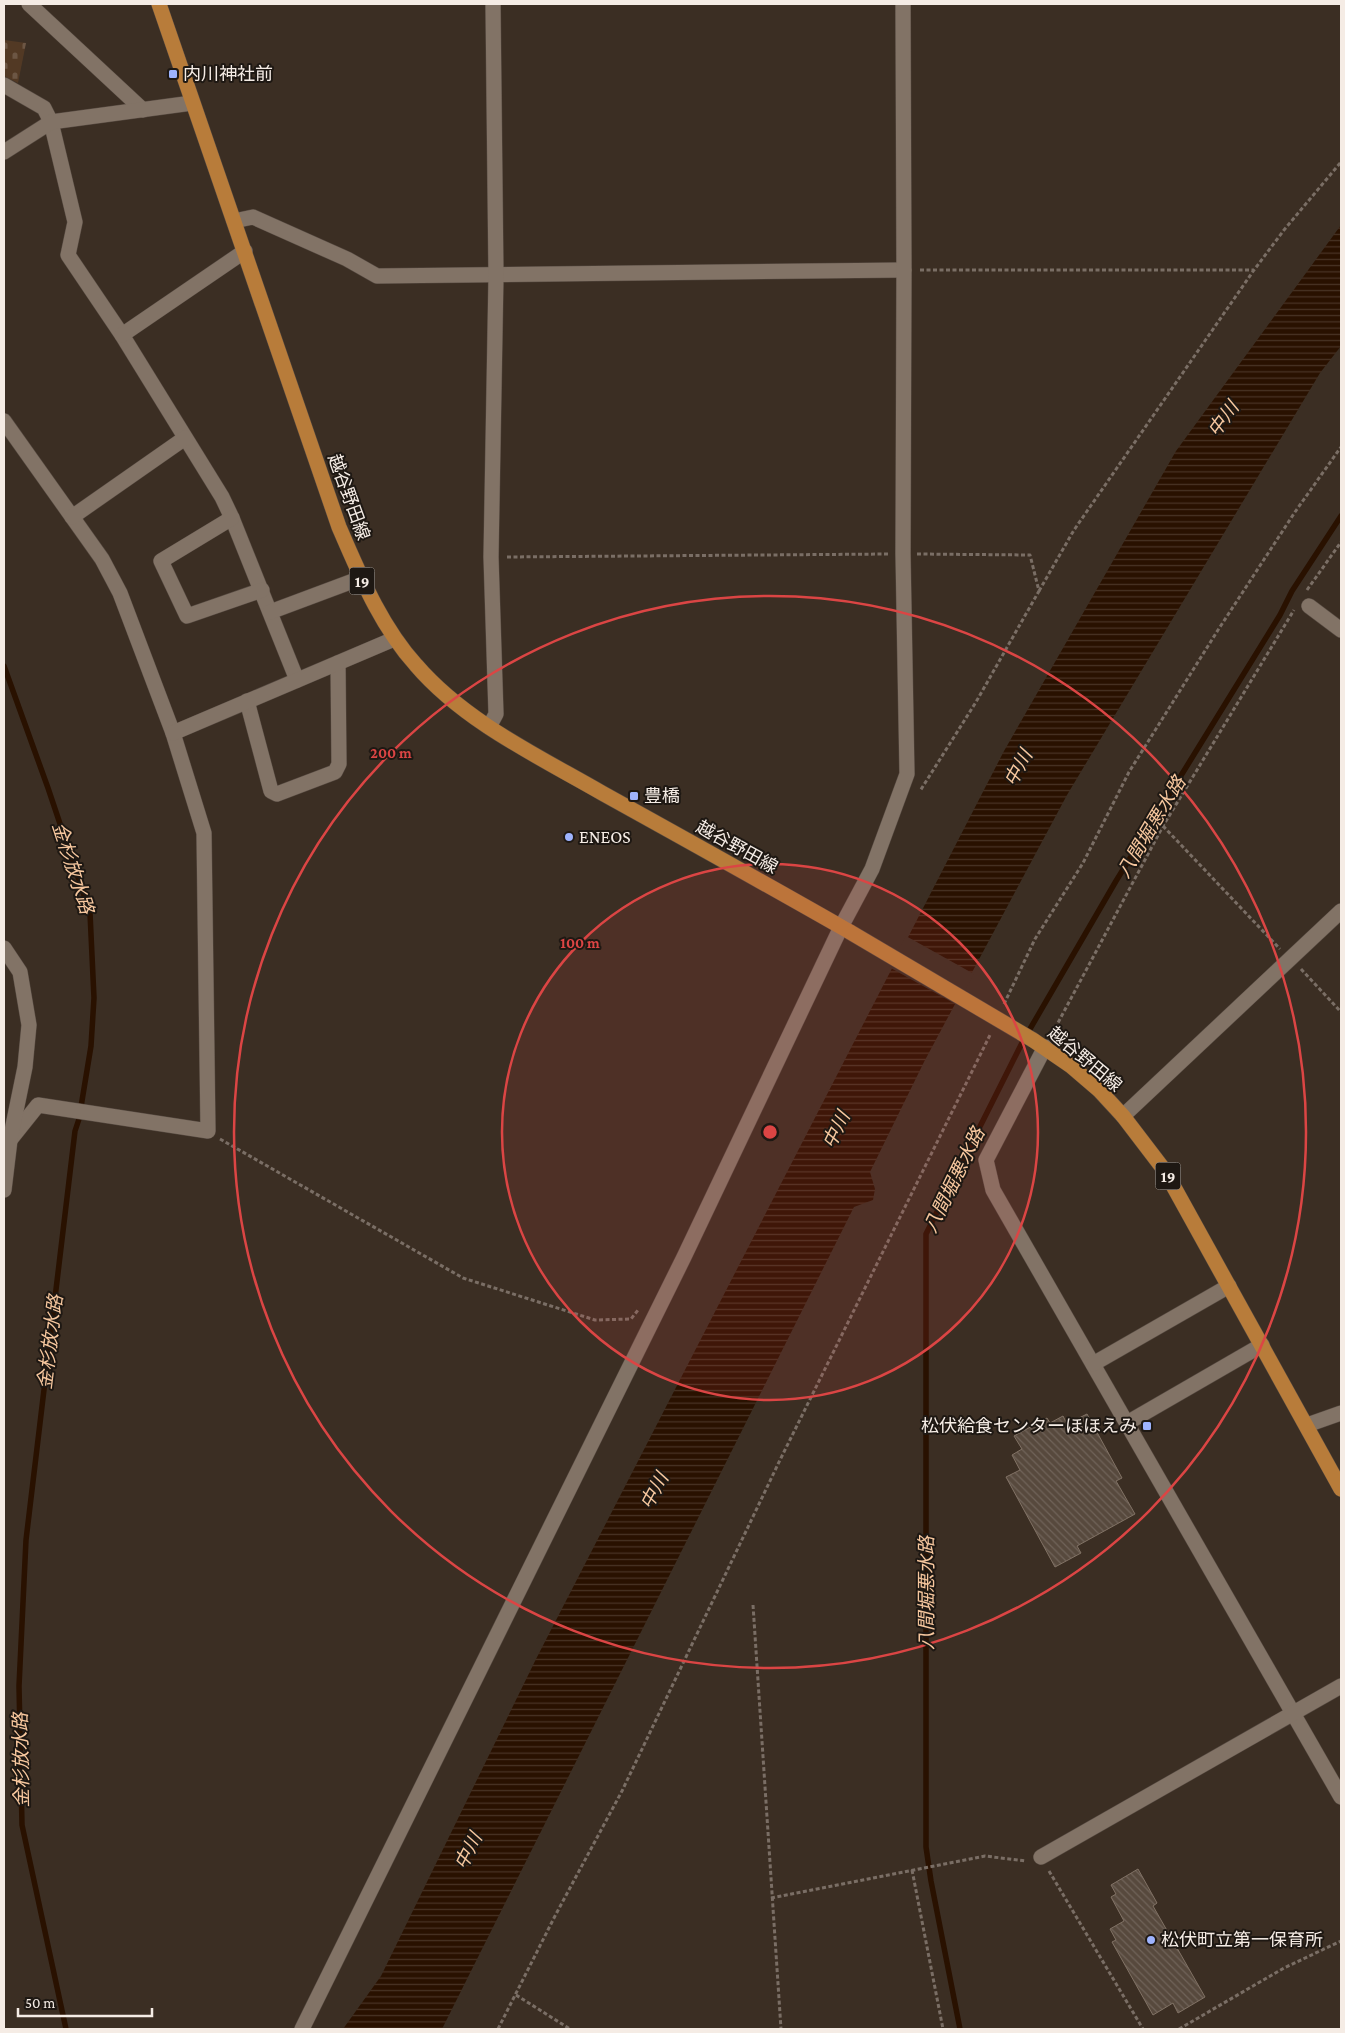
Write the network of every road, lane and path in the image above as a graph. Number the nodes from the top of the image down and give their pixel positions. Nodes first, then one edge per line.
1 (29, 4) edge
2 (159, 4) edge
3 (492, 4) edge
4 (903, 4) edge
5 (4, 86) edge
6 (192, 103) junction
7 (143, 110) junction
8 (51, 122) junction
9 (4, 152) edge
10 (1341, 162) edge
11 (234, 220) junction
12 (245, 250) junction
13 (904, 270) junction
14 (1254, 270) junction
15 (496, 276) junction
16 (122, 335) junction
17 (4, 422) edge
18 (185, 438) junction
19 (1341, 447) edge
20 (72, 517) junction
21 (232, 518) junction
22 (1341, 542) edge
23 (903, 554) junction
24 (491, 558) junction
25 (361, 578) junction
26 (262, 590) junction
27 (1039, 592) junction
28 (1303, 603) junction
29 (270, 612) junction
30 (1341, 630) edge
31 (394, 639) junction
32 (338, 663) junction
33 (297, 680) junction
34 (247, 701) junction
35 (489, 727) junction
36 (173, 732) junction
37 (918, 794) dead end
38 (1163, 826) junction
39 (1341, 912) edge
40 (846, 929) junction
41 (4, 948) edge
42 (1290, 959) junction
43 (1001, 1011) dead end
44 (1341, 1012) edge
45 (993, 1028) dead end
46 (1039, 1043) junction
47 (1123, 1116) junction
48 (208, 1131) junction
49 (7, 1139) edge
50 (4, 1190) edge
51 (1229, 1286) junction
52 (643, 1303) dead end
53 (1262, 1345) junction
54 (1093, 1364) junction
55 (1341, 1413) edge
56 (1127, 1423) junction
57 (1307, 1425) junction
58 (1341, 1489) edge
59 (753, 1605) dead end
60 (1341, 1686) edge
61 (1294, 1714) junction
62 (1341, 1797) edge
63 (1041, 1857) junction
64 (912, 1870) junction
65 (771, 1898) junction
66 (1341, 1941) edge
67 (516, 1995) junction
68 (302, 2029) edge
69 (498, 2029) edge
70 (570, 2029) edge
71 (781, 2029) edge
72 (944, 2029) edge
73 (1143, 2029) edge
74 (1179, 2029) edge

1 - 7 street
2 - 6 main road, 越谷野田線 / 19
3 - 15 street
4 - 13 street
5 - 8 street
6 - 7 street
6 - 11 main road, 越谷野田線 / 19
7 - 8 street
8 - 9 street
8 - 16 street
10 - 14 path
11 - 12 main road, 越谷野田線 / 19
11 - 15 street
12 - 16 street
12 - 25 main road, 越谷野田線 / 19
13 - 14 path
13 - 15 street
13 - 23 street
14 - 27 path
15 - 24 street
16 - 18 street
17 - 20 street
18 - 20 street
18 - 21 street
19 - 43 path
20 - 36 street
21 - 26 street
21 - 26 street
22 - 28 path
23 - 24 path
23 - 27 path
23 - 40 street
24 - 35 street
25 - 29 street
25 - 31 main road, 越谷野田線 / 19
26 - 29 street
27 - 37 path
28 - 30 street
28 - 38 path
29 - 33 street
31 - 32 street
31 - 35 main road, 越谷野田線 / 19
32 - 33 street
32 - 34 street
33 - 34 street
34 - 36 street
35 - 40 main road, 越谷野田線 / 19
36 - 48 street
38 - 42 path
38 - 46 path
39 - 42 street
40 - 46 main road, 越谷野田線 / 19, bridge
40 - 68 street
41 - 49 street
42 - 44 path
42 - 47 street
45 - 67 path
46 - 47 main road, 越谷野田線 / 19
46 - 54 street
47 - 51 main road, 越谷野田線 / 19
48 - 49 street
48 - 52 path
49 - 50 street
51 - 53 main road, 越谷野田線 / 19
51 - 54 street
53 - 56 street
53 - 57 main road, 越谷野田線 / 19
54 - 56 street
55 - 57 street
56 - 61 street
57 - 58 main road, 越谷野田線 / 19
59 - 65 path
60 - 61 street
61 - 62 street
61 - 63 street
63 - 64 path
63 - 73 path
64 - 65 path
64 - 72 path
65 - 71 path
66 - 74 path
67 - 69 path
67 - 70 path

